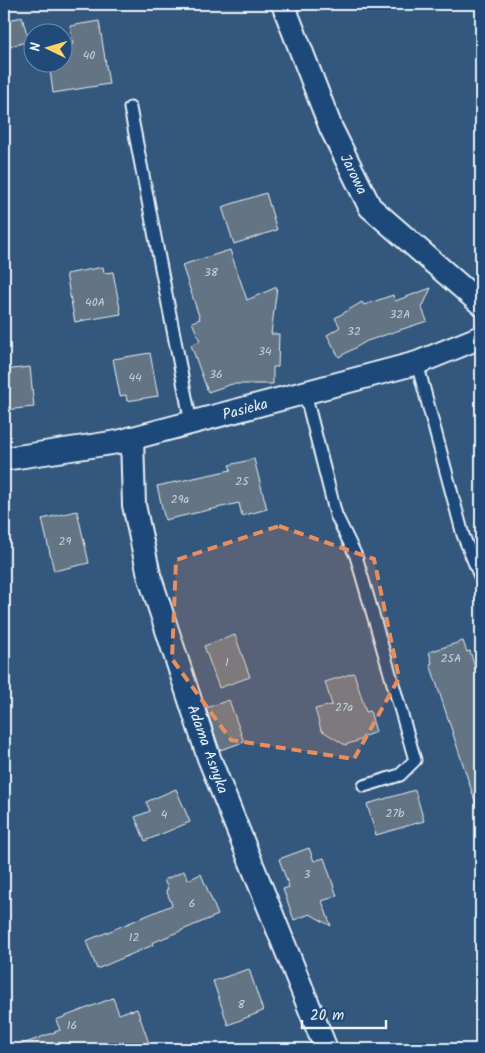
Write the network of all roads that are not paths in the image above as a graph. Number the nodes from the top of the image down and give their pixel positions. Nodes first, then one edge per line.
1 (283, 4) edge
2 (130, 108) dead end
3 (481, 304) edge
4 (481, 337) edge
5 (417, 364) junction
6 (305, 393) junction
7 (191, 423) junction
8 (132, 438) junction
9 (4, 459) edge
10 (481, 579) edge
11 (364, 786) dead end
12 (326, 1049) edge

1 - 3 street, Jarowa
2 - 7 lane
4 - 5 street, Pasieka
5 - 6 street, Pasieka
5 - 10 lane
6 - 7 street, Pasieka
6 - 11 lane
7 - 8 street, Pasieka
8 - 9 street, Pasieka
8 - 12 street, Adama Asnyka

